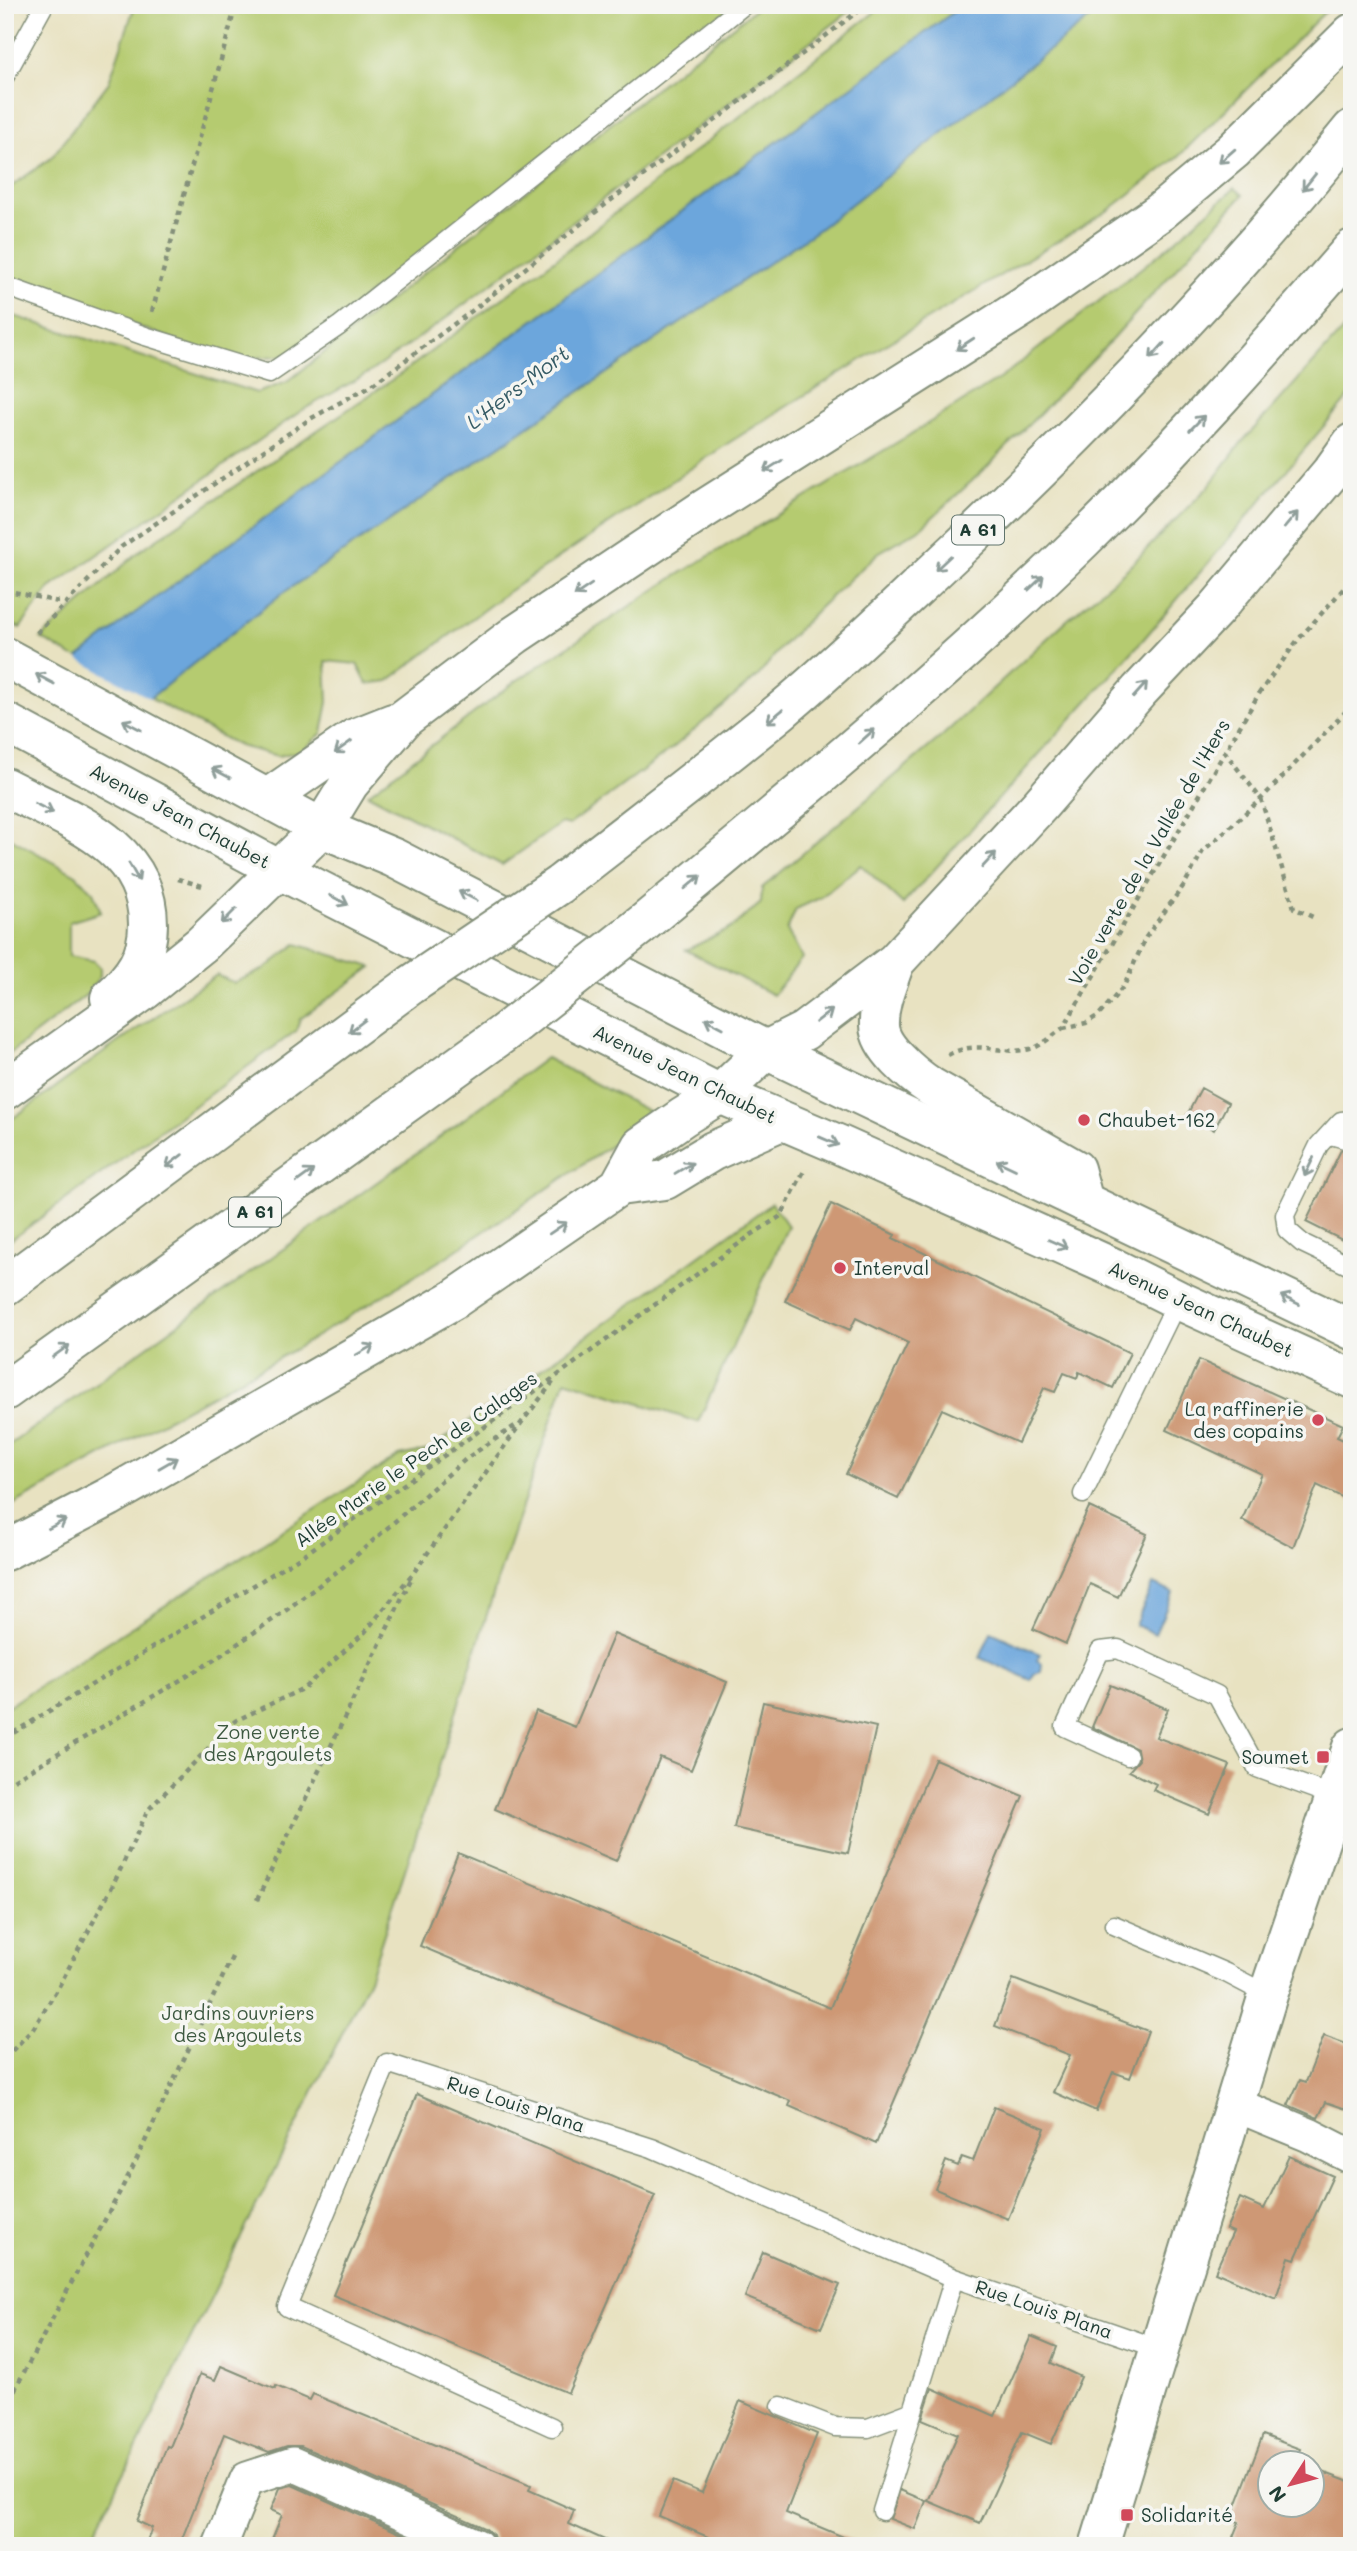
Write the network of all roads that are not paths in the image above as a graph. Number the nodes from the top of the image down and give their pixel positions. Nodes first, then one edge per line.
1 (44, 5) edge
2 (744, 5) edge
3 (1352, 33) edge
4 (5, 76) edge
5 (1352, 129) edge
6 (1352, 249) edge
7 (5, 286) edge
8 (1352, 443) edge
9 (19, 647) edge
10 (405, 718) junction
11 (20, 730) edge
12 (5, 787) edge
13 (268, 798) junction
14 (322, 828) junction
15 (278, 869) junction
16 (895, 962) junction
17 (766, 1050) junction
18 (14, 1083) edge
19 (720, 1094) junction
20 (1352, 1120) edge
21 (781, 1121) junction
22 (1331, 1135) junction
23 (1352, 1141) edge
24 (619, 1186) junction
25 (1084, 1202) junction
26 (1352, 1266) edge
27 (5, 1286) edge
28 (1178, 1300) junction
29 (1352, 1330) edge
30 (1352, 1379) edge
31 (5, 1391) edge
32 (1083, 1494) dead end
33 (5, 1551) edge
34 (1352, 1747) edge
35 (1128, 1756) dead end
36 (1336, 1797) junction
37 (1114, 1925) dead end
38 (1268, 1995) junction
39 (1236, 2105) junction
40 (1352, 2157) edge
41 (954, 2278) junction
42 (1160, 2349) junction
43 (781, 2406) dead end
44 (913, 2411) junction
45 (552, 2427) dead end
46 (882, 2511) dead end
47 (220, 2546) edge
48 (477, 2546) edge
49 (1099, 2546) edge

1 - 4 lane
2 - 7 lane
3 -> 10 main road
5 -> 27 main road, A 61, bridge
31 -> 6 main road, A 61, bridge
16 -> 8 main road
13 -> 9 main road
10 -> 13 main road
10 - 14 main road
11 - 15 main road, Avenue Jean Chaubet
12 -> 18 main road
13 - 14 main road
14 - 15 main road
17 -> 14 main road
15 -> 18 main road
15 -> 19 main road, Avenue Jean Chaubet
17 -> 16 main road
16 - 25 main road
17 - 19 main road
25 -> 17 main road
19 - 21 main road, Avenue Jean Chaubet
19 - 24 main road
20 - 22 lane
24 -> 21 main road
21 -> 28 main road, Avenue Jean Chaubet
22 - 23 lane
22 -> 26 lane
33 -> 24 main road
29 -> 25 main road
28 - 30 main road, Avenue Jean Chaubet
28 - 32 lane
34 - 36 main road
35 - 36 lane
36 - 38 main road
37 - 38 lane
38 - 39 main road
39 - 40 street
39 - 42 main road
41 - 42 lane, Rue Louis Plana
41 - 44 lane
41 - 45 lane, Rue Louis Plana
42 - 49 main road
43 - 44 lane
44 - 46 lane
47 - 48 street

